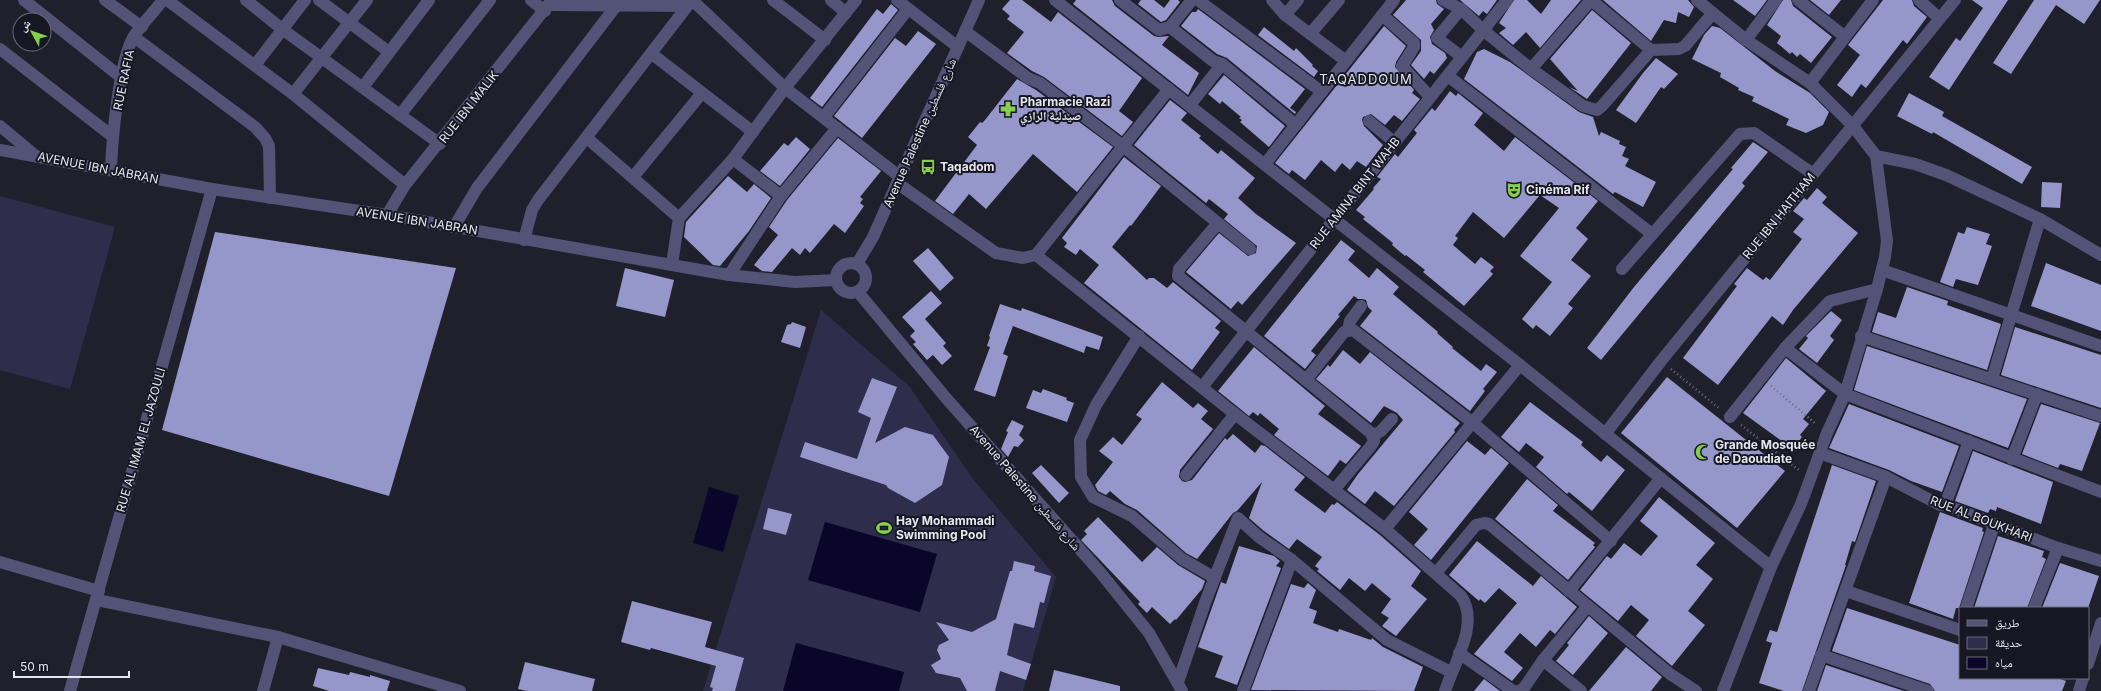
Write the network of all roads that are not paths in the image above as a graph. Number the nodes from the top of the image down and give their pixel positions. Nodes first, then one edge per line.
1 (24, 0) edge
2 (106, 0) edge
3 (163, 0) edge
4 (168, 0) edge
5 (246, 0) edge
6 (305, 0) edge
7 (319, 0) edge
8 (367, 0) edge
9 (429, 0) edge
10 (490, 0) edge
11 (531, 0) edge
12 (774, 0) edge
13 (831, 0) edge
14 (856, 0) edge
15 (897, 0) edge
16 (979, 0) edge
17 (1055, 0) edge
18 (1120, 0) edge
19 (1192, 0) edge
20 (1198, 0) edge
21 (1272, 0) edge
22 (1298, 0) edge
23 (1339, 0) edge
24 (1394, 0) edge
25 (1443, 0) edge
26 (1507, 0) edge
27 (1591, 0) edge
28 (1697, 0) edge
29 (1776, 0) edge
30 (1798, 0) edge
31 (1873, 0) edge
32 (1919, 0) edge
33 (1955, 0) edge
34 (690, 2) edge
35 (549, 5) edge
36 (616, 6) junction
37 (908, 9) junction
38 (1461, 9) junction
39 (846, 13) junction
40 (1713, 13) junction
41 (1285, 15) junction
42 (1382, 15) junction
43 (1939, 18) junction
44 (350, 22) junction
45 (142, 27) junction
46 (1170, 27) junction
47 (282, 29) junction
48 (1483, 30) junction
49 (965, 31) junction
50 (1310, 34) junction
51 (1844, 36) junction
52 (134, 37) junction
53 (825, 40) junction
54 (1746, 40) junction
55 (958, 47) junction
56 (0, 49) edge
57 (1651, 50) junction
58 (389, 52) junction
59 (652, 54) junction
60 (1462, 57) junction
61 (322, 58) junction
62 (1346, 61) junction
63 (1222, 64) junction
64 (255, 65) junction
65 (1531, 69) junction
66 (1448, 76) junction
67 (122, 78) junction
68 (1810, 83) junction
69 (363, 87) junction
70 (785, 88) junction
71 (1169, 89) junction
72 (1322, 92) junction
73 (293, 94) junction
74 (702, 94) junction
75 (1430, 97) junction
76 (1190, 105) junction
77 (400, 115) junction
78 (824, 117) junction
79 (1369, 121) dead end
80 (1296, 125) junction
81 (0, 126) edge
82 (1853, 126) junction
83 (837, 128) junction
84 (753, 132) junction
85 (112, 136) junction
86 (587, 138) junction
87 (1394, 142) junction
88 (440, 144) junction
89 (1123, 146) junction
90 (0, 150) edge
91 (37, 156) junction
92 (1876, 156) junction
93 (732, 159) junction
94 (1265, 164) junction
95 (111, 170) junction
96 (1813, 174) junction
97 (633, 177) junction
98 (898, 180) junction
99 (405, 185) junction
100 (212, 189) junction
101 (781, 196) junction
102 (270, 198) junction
103 (387, 215) junction
104 (679, 218) junction
105 (1334, 219) junction
106 (2040, 219) junction
107 (1218, 223) junction
108 (454, 227) junction
109 (1652, 234) junction
110 (524, 240) junction
111 (1250, 249) dead end
112 (1036, 255) junction
113 (2101, 255) edge
114 (672, 264) junction
115 (857, 264) junction
116 (1622, 269) dead end
117 (1882, 270) junction
118 (729, 275) junction
119 (836, 280) junction
120 (1877, 289) junction
121 (858, 292) junction
122 (1361, 306) dead end
123 (2012, 316) junction
124 (1348, 330) junction
125 (1246, 331) junction
126 (1138, 336) junction
127 (1861, 336) junction
128 (2101, 346) edge
129 (1785, 348) junction
130 (1520, 365) junction
131 (1992, 379) junction
132 (1306, 380) junction
133 (1203, 386) junction
134 (1845, 394) junction
135 (2037, 394) junction
136 (1235, 414) junction
137 (2101, 416) edge
138 (1730, 417) dead end
139 (1392, 419) dead end
140 (1473, 423) junction
141 (1605, 434) junction
142 (1373, 436) junction
143 (1969, 441) junction
144 (1820, 453) junction
145 (2012, 459) junction
146 (1186, 475) dead end
147 (1886, 477) junction
148 (1661, 478) junction
149 (1334, 490) junction
150 (2101, 492) edge
151 (1945, 505) junction
152 (1994, 524) junction
153 (1385, 530) junction
154 (1610, 541) junction
155 (2058, 548) junction
156 (1292, 560) junction
157 (2101, 561) edge
158 (0, 562) edge
159 (1771, 567) junction
160 (1436, 573) junction
161 (1215, 578) junction
162 (1569, 591) junction
163 (1846, 591) junction
164 (98, 595) junction
165 (1588, 607) junction
166 (1966, 607) edge
167 (2034, 607) edge
168 (1959, 628) edge
169 (2100, 628) edge
170 (278, 637) junction
171 (1459, 653) junction
172 (1821, 655) junction
173 (1543, 660) junction
174 (2089, 661) edge
175 (1451, 672) junction
176 (2083, 679) edge
177 (1180, 686) edge
178 (1725, 690) edge
179 (70, 691) edge
180 (263, 691) edge
181 (459, 691) edge
182 (1243, 691) edge
183 (1445, 691) edge
184 (1513, 691) edge
185 (1519, 691) edge
186 (1581, 691) edge
187 (1696, 691) edge
188 (1809, 691) edge
189 (1928, 691) edge
190 (2079, 691) edge

1 - 67 street
2 - 45 street
3 - 45 street, RUE RAFIA
4 - 64 street
5 - 47 street
6 - 47 street
7 - 44 street
8 - 44 street
9 - 58 street
10 - 77 street
11 - 35 street
12 - 53 street
13 - 39 street
14 - 39 street
15 - 37 street
16 - 49 street, Avenue Palestine شارع فلسطين
17 - 71 street
18 - 46 street
19 - 46 street
20 - 72 street
21 - 41 street
22 - 41 street
23 - 50 street
24 - 42 street
25 - 38 street
26 - 48 street, RUE AMINA BINT WAHB
27 - 57 street
27 - 65 street
28 - 40 street
29 - 54 street
30 - 51 street
31 - 51 street
32 - 43 street
33 - 43 street, RUE IBN HAITHAM
34 - 36 street
34 - 59 street
34 - 70 street
35 - 36 street
35 - 88 street, RUE IBN MALIK
36 - 108 street
37 - 55 street
37 - 78 street
38 - 48 street
38 - 60 street
39 - 53 street
40 - 54 street
40 - 57 street
41 - 50 street
42 - 62 street
42 - 75 street
43 - 82 street, RUE IBN HAITHAM
44 - 58 street
44 - 61 street
45 - 52 street, RUE RAFIA
46 - 63 street
47 - 61 street
47 - 64 street
48 - 60 street, RUE AMINA BINT WAHB
48 - 65 street
49 - 55 street, Avenue Palestine شارع فلسطين
49 - 89 street
50 - 62 street
51 - 68 street
52 - 67 street, RUE RAFIA
52 - 102 street
53 - 70 street
54 - 68 street
55 - 98 street, Avenue Palestine شارع فلسطين
56 - 85 street
57 - 65 street
58 - 69 street
59 - 74 street
59 - 86 street
60 - 66 street, RUE AMINA BINT WAHB
61 - 69 street
61 - 73 street
62 - 72 street
63 - 76 street
63 - 80 street
64 - 73 street
66 - 75 street, RUE AMINA BINT WAHB
66 - 109 street
67 - 85 street, RUE RAFIA
68 - 82 street
69 - 77 street
70 - 78 street
70 - 84 street
71 - 76 street
71 - 89 street
72 - 80 street
73 - 99 street
74 - 84 street
74 - 97 street
75 - 87 street, RUE AMINA BINT WAHB
76 - 94 street
77 - 88 street
78 - 83 street
79 - 87 street
80 - 94 street
81 - 91 street
82 - 92 street
82 - 96 street, RUE IBN HAITHAM
83 - 98 street
83 - 101 street
84 - 93 street
85 - 95 street, RUE RAFIA
86 - 97 street
86 - 110 street
87 - 105 street, RUE AMINA BINT WAHB
88 - 99 street, RUE IBN MALIK
89 - 107 street
89 - 112 street
90 - 91 street, AVENUE IBN JABRAN
91 - 95 street, AVENUE IBN JABRAN
92 - 106 street
92 - 117 street
93 - 101 street
93 - 104 street
94 - 105 street
95 - 100 street, AVENUE IBN JABRAN
96 - 109 street
96 - 141 street, RUE IBN HAITHAM
97 - 104 street
98 - 112 street
98 - 115 street, Avenue Palestine شارع فلسطين
99 - 103 street, RUE IBN MALIK
100 - 102 street, AVENUE IBN JABRAN
100 - 164 street, RUE AL IMAM EL JAZOULI
101 - 118 street
102 - 103 street, AVENUE IBN JABRAN
103 - 108 street, AVENUE IBN JABRAN
104 - 114 street
105 - 125 street, RUE AMINA BINT WAHB
105 - 130 street
106 - 113 street
106 - 123 street
107 - 111 street
107 - 125 street
108 - 110 street, AVENUE IBN JABRAN
109 - 116 street
110 - 114 street, AVENUE IBN JABRAN
112 - 126 street
114 - 118 street, AVENUE IBN JABRAN
115 - 119 street
115 - 121 street
117 - 120 street
117 - 123 street
118 - 119 street, AVENUE IBN JABRAN
119 - 121 street
120 - 127 street
120 - 129 street
121 - 177 street, Avenue Palestine شارع فلسطين
122 - 124 street
123 - 128 street
123 - 131 street
124 - 132 street
124 - 140 street
125 - 132 street
125 - 133 street, RUE AMINA BINT WAHB
126 - 133 street
126 - 161 street
127 - 131 street
127 - 134 street
129 - 134 street
129 - 138 street
130 - 140 street
130 - 141 street
131 - 135 street
132 - 142 street
133 - 136 street
134 - 143 street
134 - 144 street
135 - 137 street
135 - 145 street
136 - 146 street
136 - 149 street
139 - 142 street
140 - 153 street
140 - 154 street
141 - 148 street
142 - 149 street
143 - 145 street
143 - 151 street
144 - 147 street, RUE AL BOUKHARI
144 - 159 street
145 - 150 street
147 - 151 street, RUE AL BOUKHARI
147 - 163 street
148 - 154 street
148 - 159 street
149 - 153 street
151 - 152 street, RUE AL BOUKHARI
152 - 155 street, RUE AL BOUKHARI
152 - 166 street
153 - 160 street
154 - 162 street
155 - 157 street, RUE AL BOUKHARI
155 - 167 street
156 - 161 street
156 - 175 street
156 - 182 street
158 - 164 street
159 - 178 street
160 - 162 street
160 - 171 street
161 - 177 street
162 - 165 street
163 - 168 street
163 - 172 street
164 - 170 street
164 - 179 street, RUE AL IMAM EL JAZOULI
165 - 173 street
165 - 187 street
169 - 174 street
170 - 180 street
170 - 181 street
171 - 175 street
171 - 184 street
172 - 188 street
172 - 189 street
173 - 185 street
173 - 186 street
175 - 183 street
176 - 190 street

